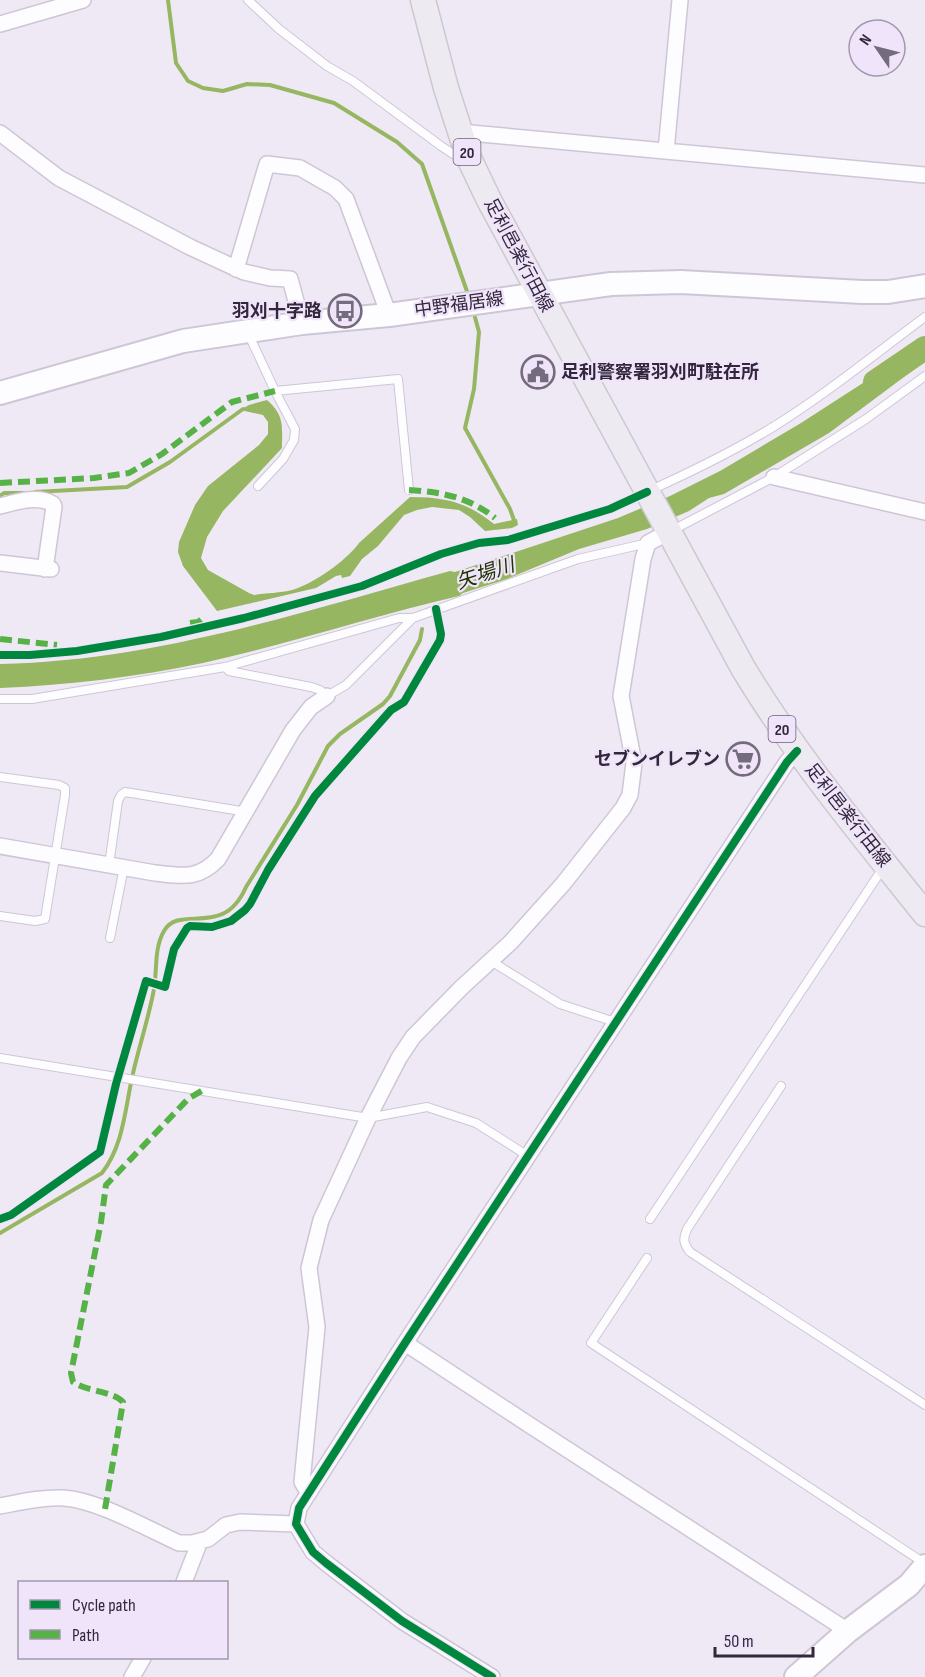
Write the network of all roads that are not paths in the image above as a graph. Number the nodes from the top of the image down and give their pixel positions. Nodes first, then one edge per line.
1 (84, 0) edge
2 (248, 0) edge
3 (423, 0) edge
4 (680, 0) edge
5 (0, 24) edge
6 (460, 132) junction
7 (3, 139) edge
8 (666, 151) junction
9 (468, 156) junction
10 (925, 175) edge
11 (236, 269) junction
12 (925, 286) edge
13 (539, 292) junction
14 (389, 315) junction
15 (925, 317) edge
16 (302, 323) junction
17 (248, 332) junction
18 (925, 376) edge
19 (275, 391) junction
20 (0, 393) edge
21 (774, 477) junction
22 (258, 486) dead end
23 (409, 490) dead end
24 (648, 493) junction
25 (0, 506) edge
26 (925, 512) edge
27 (661, 534) junction
28 (0, 563) edge
29 (414, 618) junction
30 (225, 667) junction
31 (327, 696) junction
32 (0, 699) edge
33 (798, 751) junction
34 (0, 777) edge
35 (247, 812) junction
36 (0, 846) edge
37 (55, 855) junction
38 (116, 866) junction
39 (888, 867) junction
40 (923, 908) edge
41 (0, 916) edge
42 (110, 938) dead end
43 (491, 961) junction
44 (615, 1022) junction
45 (0, 1058) edge
46 (781, 1086) dead end
47 (368, 1118) junction
48 (528, 1156) junction
49 (650, 1219) dead end
50 (647, 1258) dead end
51 (405, 1343) junction
52 (925, 1405) edge
53 (308, 1492) junction
54 (0, 1506) edge
55 (296, 1524) junction
56 (200, 1541) junction
57 (924, 1568) edge
58 (184, 1581) edge
59 (848, 1631) junction
60 (142, 1659) edge
61 (483, 1675) edge
62 (132, 1677) edge
63 (796, 1677) edge

1 - 5 street
2 - 9 lane
3 - 6 main road, 足利邑楽行田線 / 20
4 - 8 street
6 - 8 street
6 - 9 main road, 足利邑楽行田線 / 20
7 - 11 street
8 - 10 street
9 - 13 main road, 足利邑楽行田線 / 20
11 - 14 street
11 - 16 street
12 - 13 main road, 中野福居線
13 - 14 main road, 中野福居線
13 - 24 main road, 足利邑楽行田線 / 20
14 - 16 main road, 中野福居線
15 - 24 lane
16 - 17 main road, 中野福居線
17 - 19 lane
17 - 20 main road, 中野福居線
18 - 21 lane
19 - 22 lane
19 - 23 lane
21 - 26 street
21 - 27 lane
24 - 27 main road, 20
25 - 28 street
27 - 29 lane
27 - 33 main road, 足利邑楽行田線 / 20
27 - 43 street
29 - 30 lane
29 - 31 lane
30 - 31 lane
30 - 32 lane
31 - 35 street
33 - 39 main road, 足利邑楽行田線 / 20
33 - 44 street
34 - 37 lane
35 - 38 street
35 - 38 lane
36 - 37 street
37 - 38 street
37 - 41 lane
38 - 42 lane
39 - 40 main road, 足利邑楽行田線 / 20
39 - 49 lane
43 - 44 lane
43 - 47 street
44 - 48 street
45 - 47 lane
46 - 52 lane
47 - 48 lane
47 - 53 street
48 - 51 street
50 - 57 lane
51 - 53 street
51 - 59 street
53 - 55 street
54 - 56 street
55 - 56 street
55 - 61 street
56 - 58 street
57 - 59 main road
59 - 63 main road
60 - 62 street

